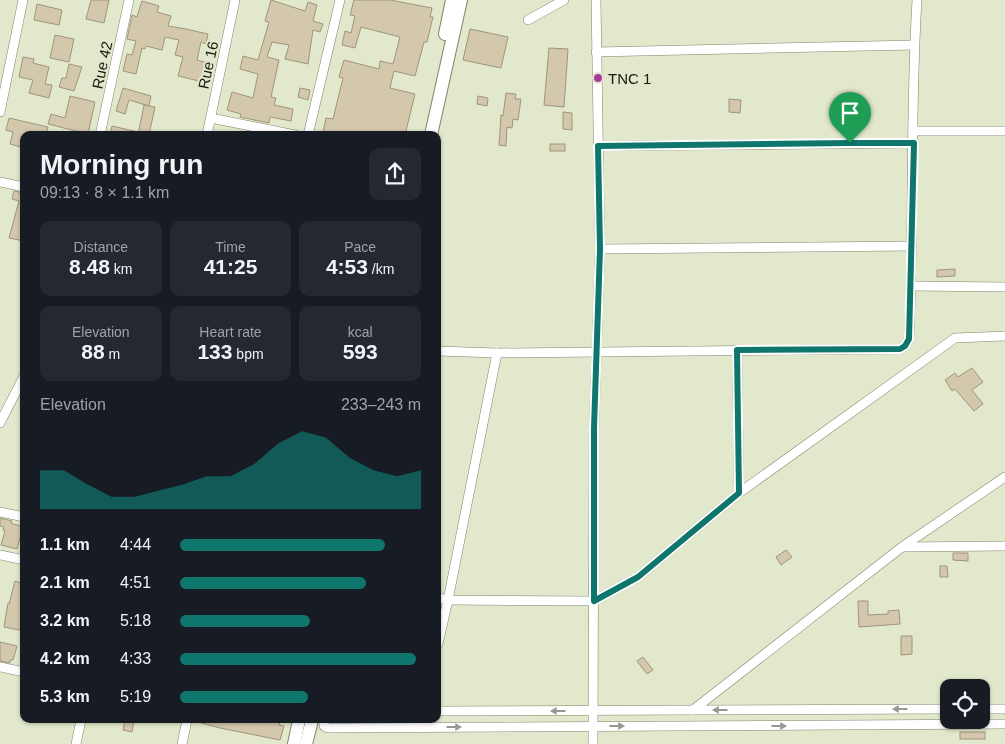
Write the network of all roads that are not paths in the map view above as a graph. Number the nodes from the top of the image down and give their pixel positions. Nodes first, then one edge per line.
1 (23, 0) edge
2 (130, 0) edge
3 (235, 0) edge
4 (452, 0) edge
5 (461, 0) edge
6 (564, 0) edge
7 (596, 0) edge
8 (917, 0) edge
9 (337, 1) edge
10 (528, 20) dead end
11 (914, 44) junction
12 (596, 52) junction
13 (2, 88) edge
14 (0, 112) edge
15 (211, 118) junction
16 (1005, 130) edge
17 (101, 131) edge
18 (208, 131) edge
19 (275, 131) edge
20 (309, 131) edge
21 (425, 131) edge
22 (432, 131) edge
23 (913, 131) junction
24 (914, 143) junction
25 (598, 146) junction
26 (0, 182) edge
27 (20, 186) edge
28 (912, 246) junction
29 (600, 249) junction
30 (912, 286) junction
31 (1005, 288) edge
32 (1005, 336) edge
33 (737, 350) junction
34 (597, 351) junction
35 (441, 352) edge
36 (497, 354) junction
37 (20, 384) edge
38 (0, 423) edge
39 (1005, 477) edge
40 (739, 493) junction
41 (0, 512) edge
42 (20, 516) edge
43 (1005, 546) edge
44 (902, 547) junction
45 (0, 555) edge
46 (20, 559) edge
47 (441, 599) edge
48 (448, 600) junction
49 (594, 601) junction
50 (441, 631) edge
51 (0, 667) edge
52 (20, 671) edge
53 (940, 709) edge
54 (990, 709) edge
55 (1005, 709) edge
56 (693, 710) junction
57 (441, 711) edge
58 (593, 711) junction
59 (80, 723) edge
60 (186, 723) edge
61 (298, 723) edge
62 (311, 723) edge
63 (324, 723) edge
64 (422, 724) edge
65 (1005, 724) edge
66 (593, 726) junction
67 (76, 744) edge
68 (182, 744) edge
69 (294, 744) edge
70 (306, 744) edge
71 (593, 744) edge

1 - 13 street
2 - 17 street, Rue 42
3 - 15 street, Rue 16
4 - 21 main road
5 - 22 main road
6 - 10 street
7 - 12 street
8 - 11 street
9 - 20 street
11 - 12 street
11 - 23 street
12 - 25 street
13 - 14 street
15 - 18 street, Rue 16
15 - 19 street
16 - 23 street
23 - 24 street
24 - 25 street
24 - 28 street
25 - 29 street
26 - 27 street
28 - 29 street
28 - 30 street
29 - 34 street
30 - 31 street
30 - 33 street
32 - 40 street
33 - 34 street
33 - 40 street
34 - 36 street
34 - 49 street
35 - 36 street
36 - 48 street
37 - 38 street
39 - 44 street
40 - 49 street
41 - 42 street
43 - 44 street
44 - 56 street
45 - 46 street
47 - 48 street
48 - 49 street
48 - 50 street
49 - 58 street
51 - 52 street
53 -> 56 street
54 - 55 street
56 - 58 street
58 -> 57 street
58 - 66 street
59 - 67 street
60 - 68 street
61 - 69 main road
62 - 70 main road
63 - 64 street
64 -> 66 street
66 -> 65 street
66 - 71 street

